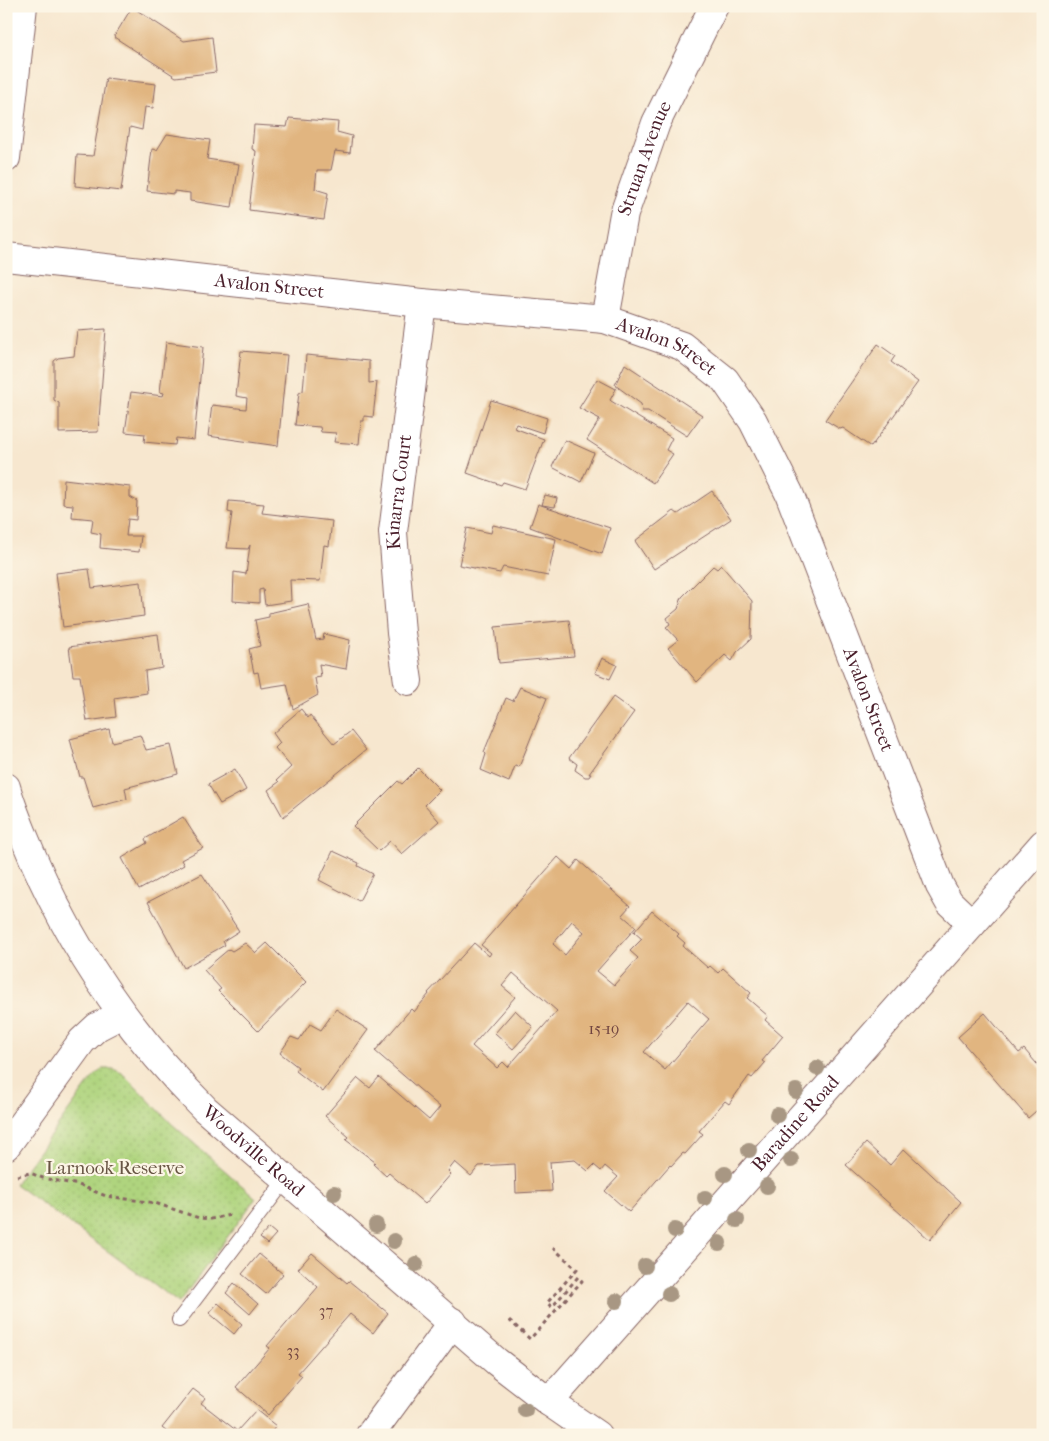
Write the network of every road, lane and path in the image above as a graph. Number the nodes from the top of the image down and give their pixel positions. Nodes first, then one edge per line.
1 (22, 6) edge
2 (714, 6) edge
3 (6, 158) edge
4 (6, 257) edge
5 (422, 303) junction
6 (605, 320) junction
7 (408, 681) dead end
8 (6, 787) edge
9 (1043, 844) edge
10 (972, 924) junction
11 (122, 1014) junction
12 (6, 1146) edge
13 (17, 1176) dead end
14 (286, 1179) junction
15 (267, 1203) junction
16 (553, 1248) dead end
17 (179, 1320) dead end
18 (508, 1320) dead end
19 (453, 1322) junction
20 (549, 1402) junction
21 (370, 1435) edge
22 (597, 1435) edge

1 - 3 street
2 - 6 street, Struan Avenue
4 - 5 street, Avalon Street
5 - 6 street, Avalon Street
5 - 7 street, Kinarra Court
6 - 10 street, Avalon Street
8 - 11 street, Woodville Road
9 - 10 street, Baradine Road
10 - 20 street, Baradine Road
11 - 12 street
11 - 14 street, Woodville Road
13 - 15 path
14 - 15 lane
14 - 19 street, Woodville Road
15 - 17 lane
16 - 18 path
19 - 20 street, Woodville Road
19 - 21 street
20 - 22 street, Woodville Road

